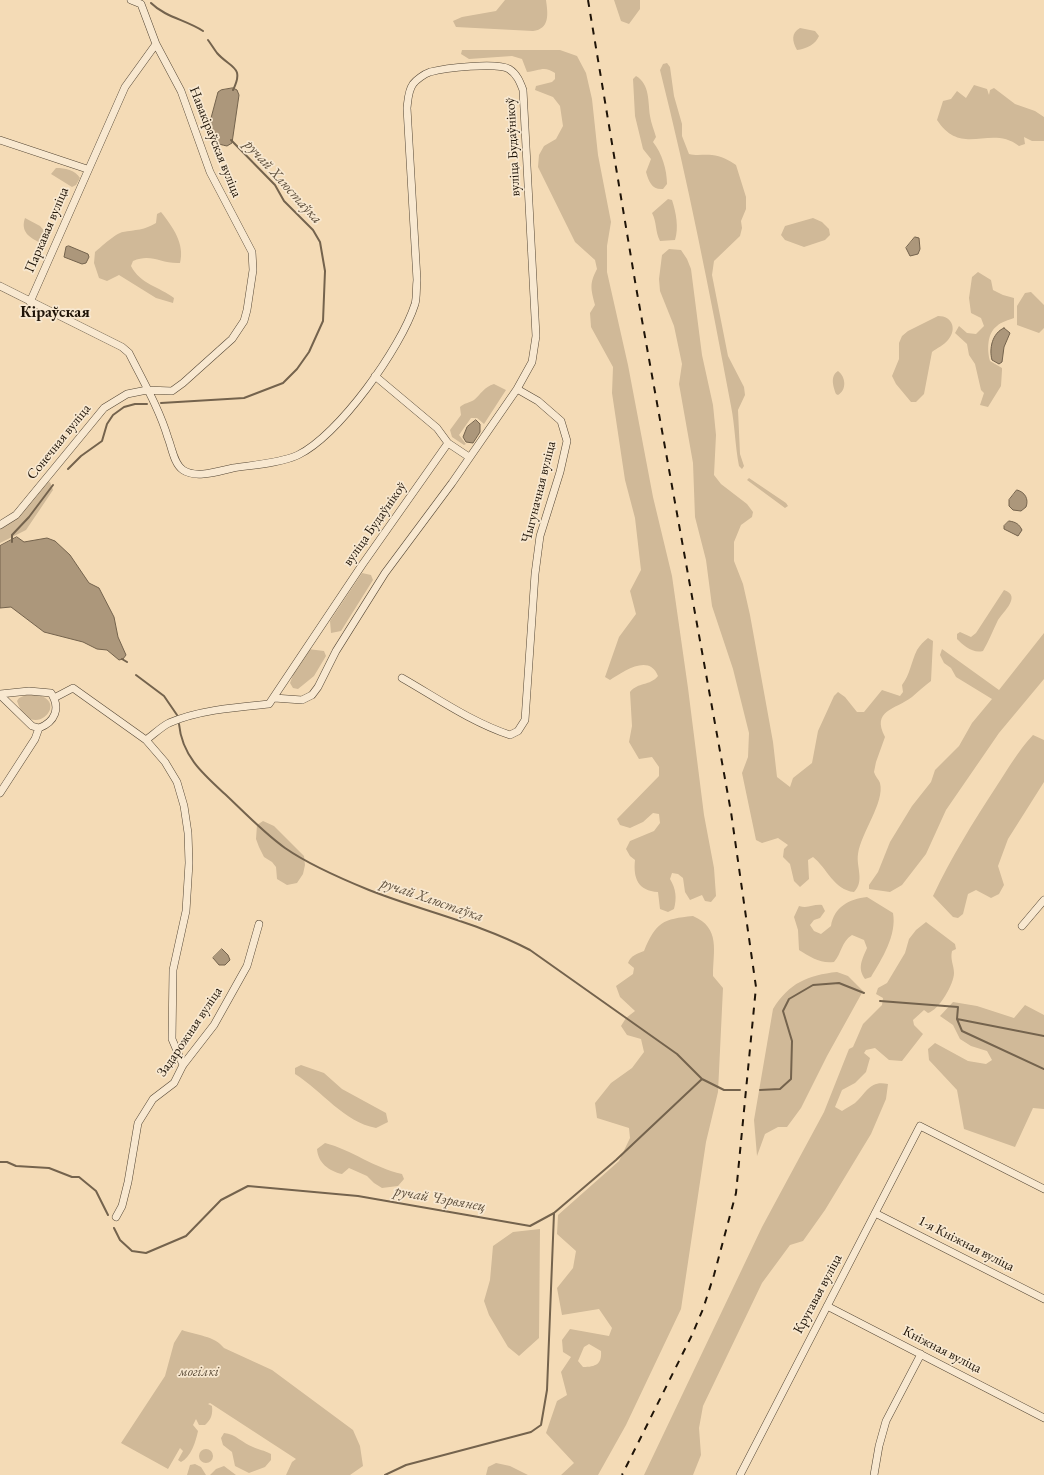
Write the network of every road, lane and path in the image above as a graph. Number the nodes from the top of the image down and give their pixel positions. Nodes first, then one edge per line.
1 (131, 0) edge
2 (156, 44) junction
3 (0, 140) edge
4 (87, 169) junction
5 (0, 286) edge
6 (30, 302) junction
7 (375, 376) junction
8 (517, 389) junction
9 (147, 390) junction
10 (448, 443) junction
11 (469, 458) junction
12 (0, 525) edge
13 (402, 678) dead end
14 (0, 695) edge
15 (54, 698) junction
16 (272, 701) junction
17 (39, 728) junction
18 (146, 740) junction
19 (0, 793) edge
20 (1044, 900) edge
21 (260, 924) dead end
22 (1022, 926) dead end
23 (183, 1065) junction
24 (1044, 1189) edge
25 (876, 1213) junction
26 (116, 1217) dead end
27 (1044, 1299) edge
28 (827, 1306) junction
29 (921, 1354) junction
30 (1044, 1418) edge
31 (740, 1475) edge
32 (874, 1475) edge

1 - 2 street, Навакіраўская вуліца
2 - 4 street, Паркавая вуліца
2 - 9 street, Навакіраўская вуліца
3 - 4 street
4 - 6 street, Паркавая вуліца
5 - 6 street, вуліца Будаўнікоў
6 - 9 street, вуліца Будаўнікоў
7 - 8 street, вуліца Будаўнікоў
7 - 9 street, вуліца Будаўнікоў
7 - 10 street
8 - 11 street
8 - 13 street, Чыгуначная вуліца
9 - 12 street, Сонечная вуліца
10 - 11 street
10 - 16 street, вуліца Будаўнікоў
11 - 16 street
14 - 15 street
14 - 17 street
15 - 17 street
15 - 18 street
16 - 18 street
17 - 19 street
18 - 23 street
20 - 22 street
21 - 23 street, Задарожная вуліца
23 - 26 street, Задарожная вуліца
24 - 25 street, Кругавая вуліца
25 - 27 street, 1-я Кніжная вуліца
25 - 28 street, Кругавая вуліца
28 - 29 street, Кніжная вуліца
28 - 31 street, Кругавая вуліца
29 - 30 street, Кніжная вуліца
29 - 32 street

